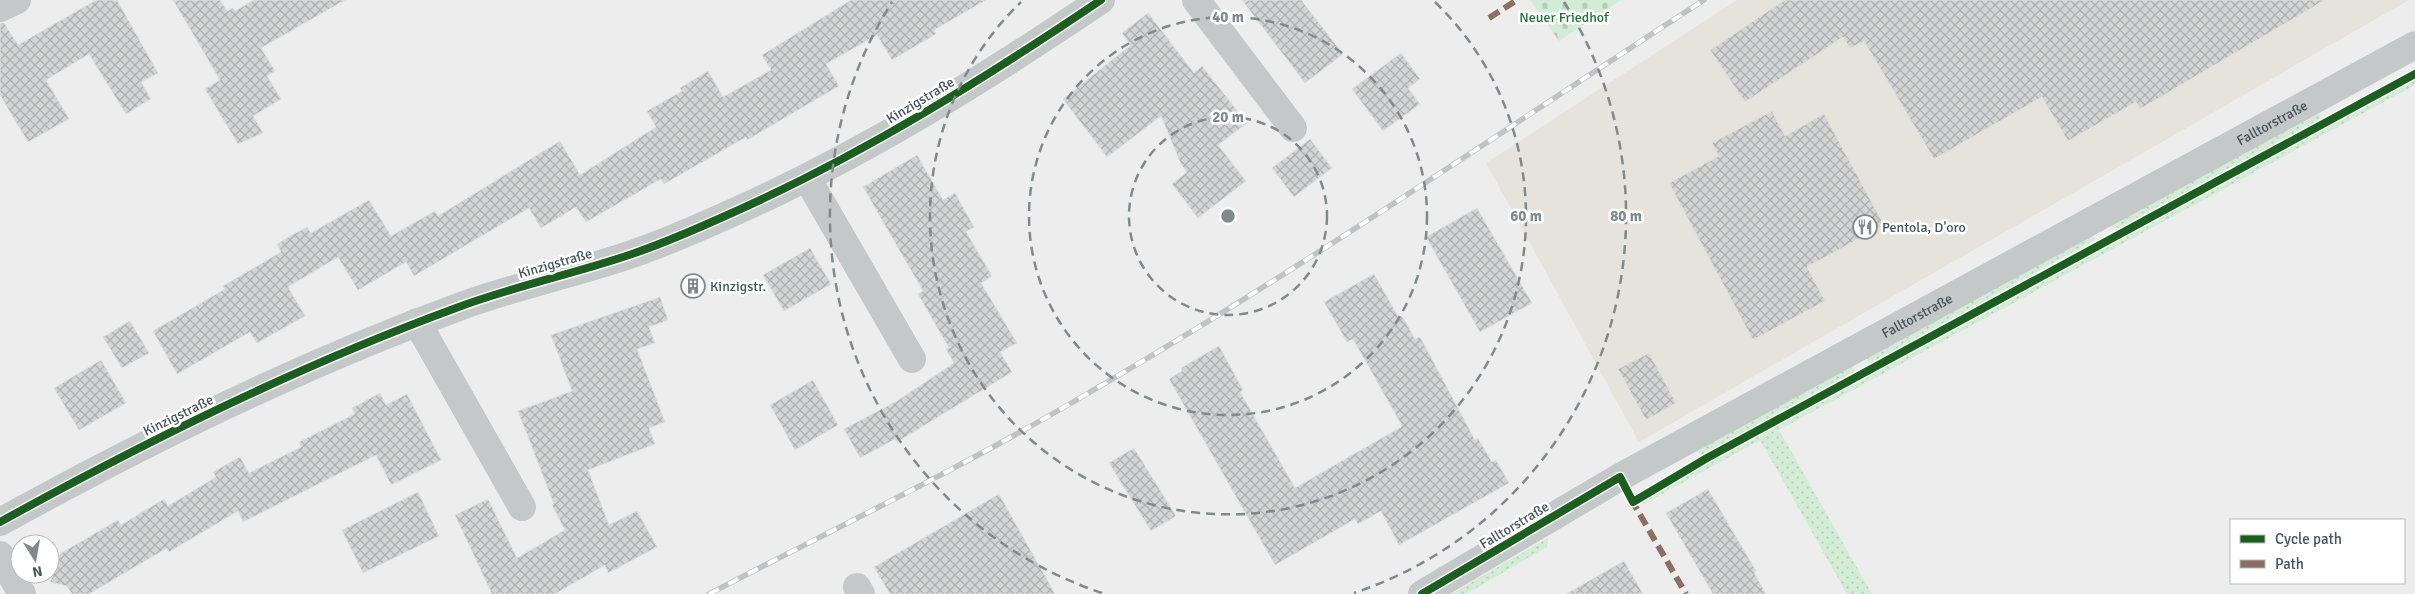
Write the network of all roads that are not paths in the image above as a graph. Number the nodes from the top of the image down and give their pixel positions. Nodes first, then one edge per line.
1 (16, 0) edge
2 (1101, 0) edge
3 (1196, 0) edge
4 (0, 8) edge
5 (2415, 45) edge
6 (1292, 128) dead end
7 (807, 178) junction
8 (417, 322) junction
9 (912, 359) dead end
10 (522, 507) dead end
11 (0, 522) edge
12 (0, 555) edge
13 (15, 592) edge
14 (1422, 594) edge

1 - 4 street
2 - 7 street, Kinzigstraße
3 - 6 street
5 - 14 street, Falltorstraße
7 - 8 street, Kinzigstraße
7 - 9 street
8 - 10 street
8 - 11 street, Kinzigstraße
12 - 13 street

